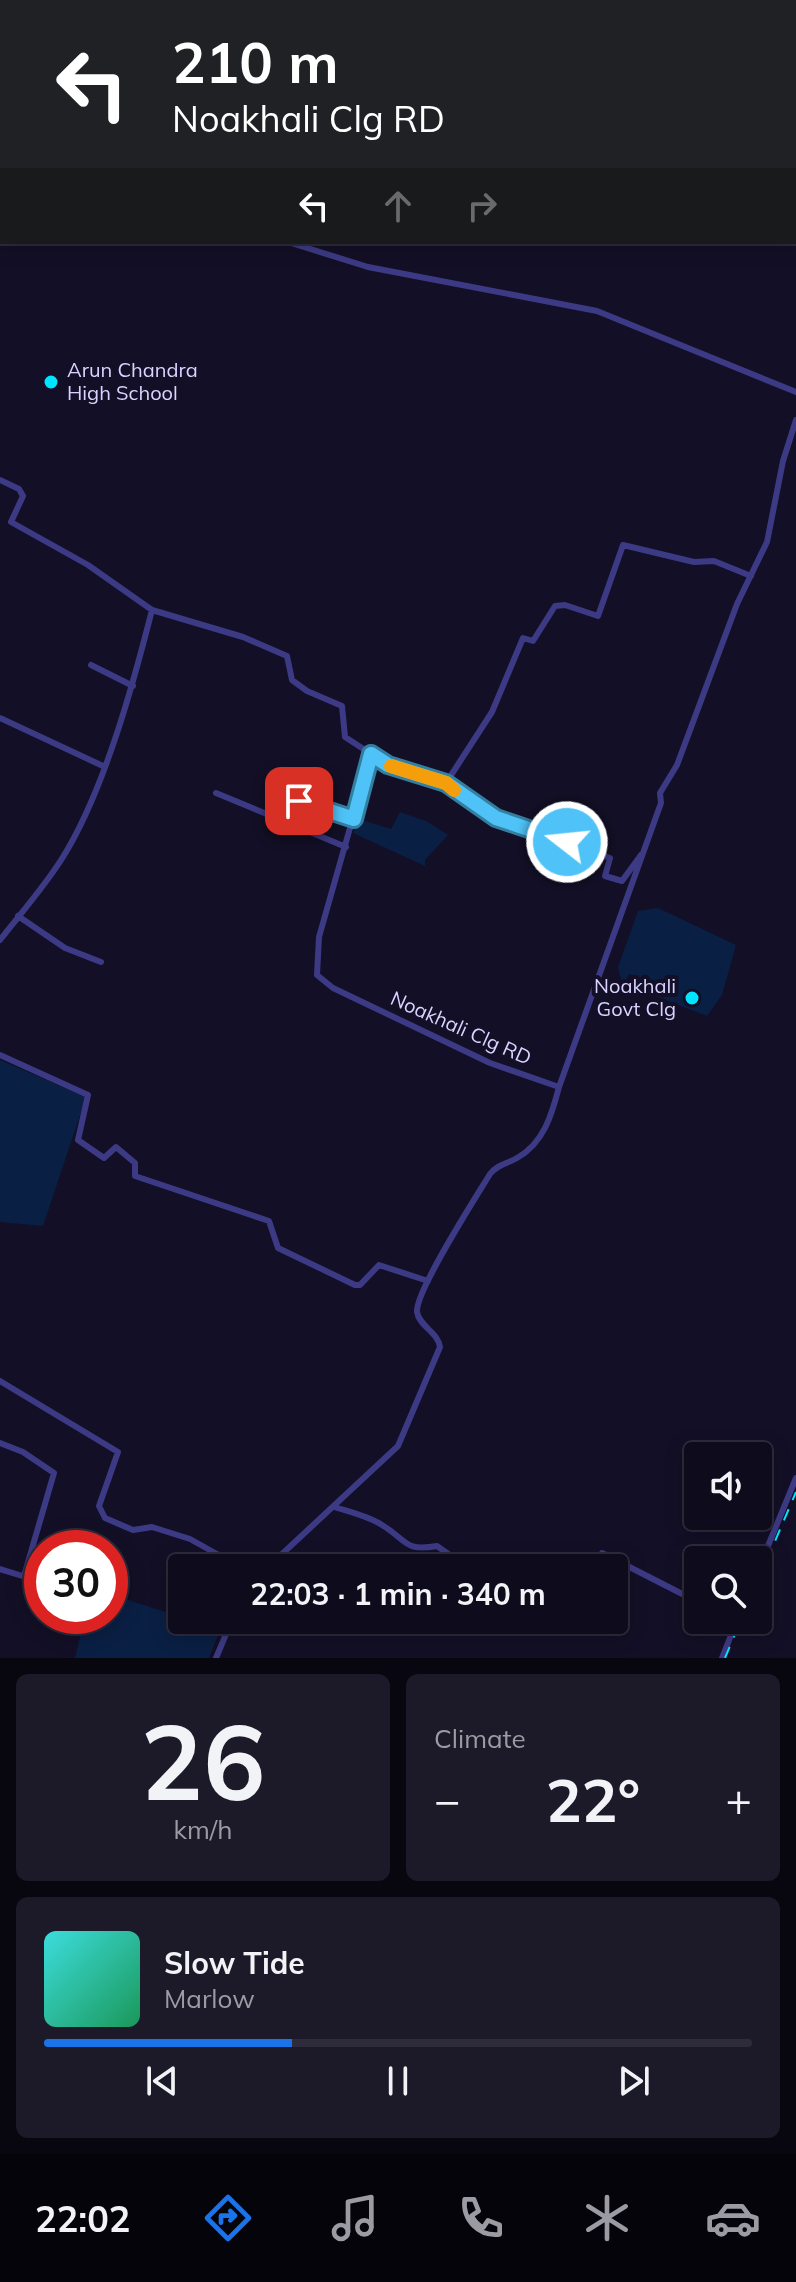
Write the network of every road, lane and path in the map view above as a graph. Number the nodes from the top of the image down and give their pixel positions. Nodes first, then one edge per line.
1 (294, 244) edge
2 (796, 392) edge
3 (796, 420) edge
4 (0, 480) edge
5 (751, 576) junction
6 (152, 610) junction
7 (91, 665) dead end
8 (133, 686) junction
9 (0, 718) edge
10 (371, 754) junction
11 (103, 766) junction
12 (446, 783) junction
13 (216, 793) dead end
14 (299, 801) dead end
15 (354, 819) junction
16 (346, 847) junction
17 (641, 855) junction
18 (18, 916) junction
19 (0, 940) edge
20 (101, 962) dead end
21 (0, 1055) edge
22 (559, 1087) junction
23 (428, 1281) junction
24 (0, 1381) edge
25 (0, 1443) edge
26 (796, 1478) edge
27 (334, 1507) junction
28 (37, 1530) edge
29 (768, 1546) edge
30 (217, 1554) edge
31 (282, 1554) edge
32 (448, 1554) edge
33 (628, 1566) edge
34 (0, 1569) edge
35 (24, 1576) edge
36 (684, 1595) edge
37 (226, 1634) edge
38 (731, 1634) edge
39 (216, 1658) edge
40 (722, 1658) edge

1 - 2 street
3 - 5 street
4 - 6 street
5 - 12 street
5 - 17 street
6 - 8 street
6 - 10 street
7 - 8 street
8 - 11 street
9 - 11 street
10 - 12 street
10 - 15 street, Noakhali Clg RD
11 - 18 street
12 - 17 street
13 - 16 street
14 - 15 street
15 - 16 street, Noakhali Clg RD
16 - 22 street, Noakhali Clg RD
17 - 22 street
18 - 19 street
18 - 20 street
21 - 23 street
22 - 23 street
23 - 27 street
24 - 30 street
25 - 28 street
26 - 29 street
27 - 31 street
27 - 32 street
33 - 36 street
34 - 35 street
37 - 39 street
38 - 40 street

